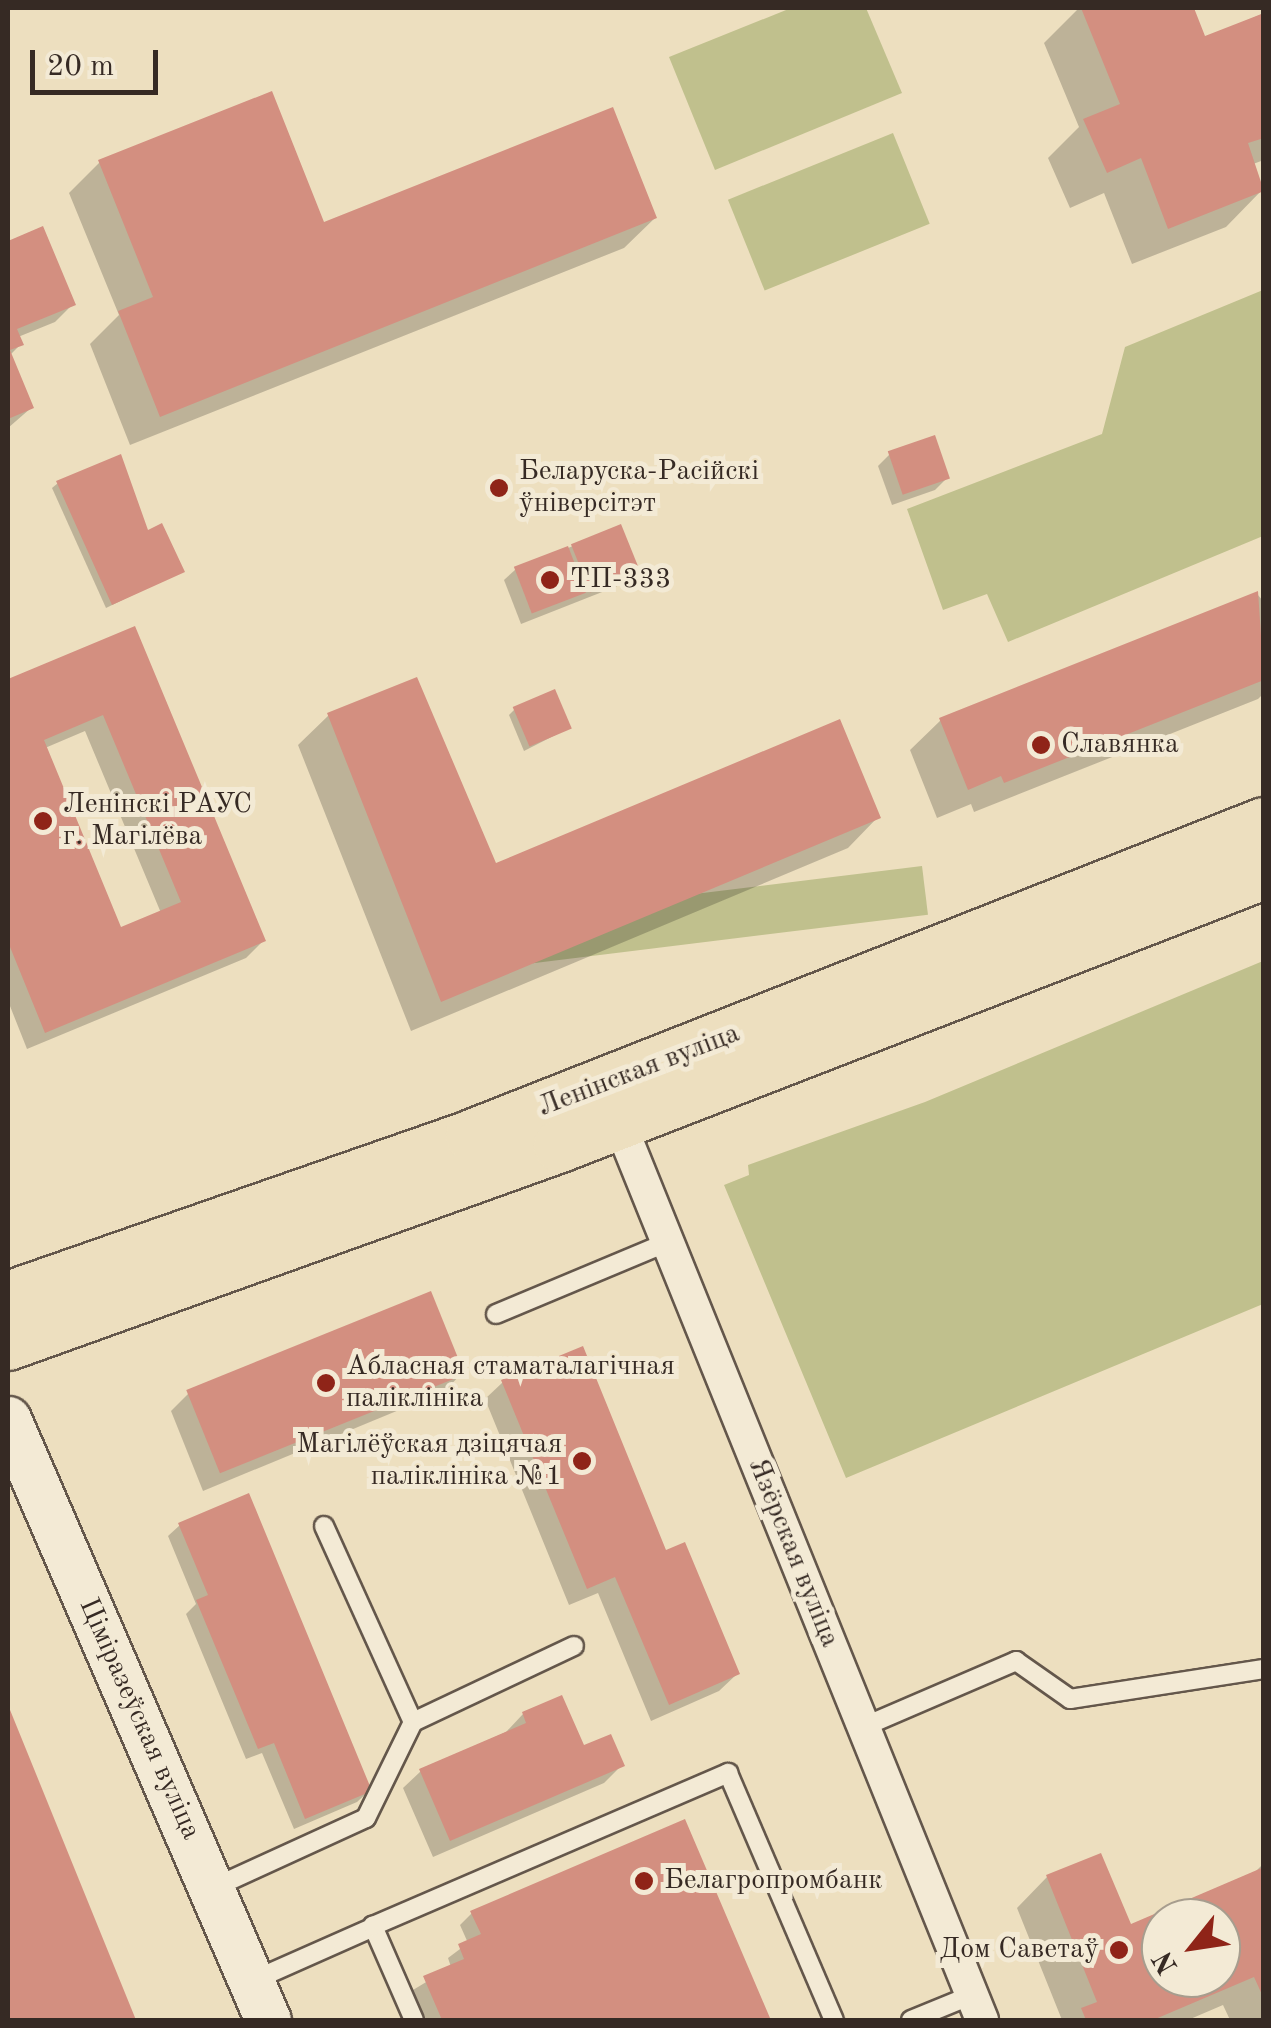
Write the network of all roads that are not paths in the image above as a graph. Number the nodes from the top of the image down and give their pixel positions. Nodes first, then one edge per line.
1 (1264, 824) edge
2 (1264, 873) edge
3 (1006, 951) junction
4 (612, 1104) junction
5 (666, 1243) junction
6 (8, 1298) edge
7 (496, 1314) dead end
8 (8, 1344) edge
9 (8, 1419) edge
10 (324, 1526) dead end
11 (574, 1646) dead end
12 (1264, 1669) edge
13 (413, 1722) junction
14 (864, 1728) junction
15 (212, 1888) junction
16 (374, 1927) junction
17 (260, 2001) edge
18 (977, 2008) edge
19 (414, 2020) edge
20 (834, 2020) edge
21 (912, 2020) edge

1 - 3 main road, Ленінская вуліца
2 - 3 main road, Ленінская вуліца
3 - 4 main road, Ленінская вуліца
4 - 5 street, Язёрская вуліца
4 - 6 main road, Ленінская вуліца
4 - 8 main road, Ленінская вуліца
5 - 7 lane
5 - 14 street, Язёрская вуліца
9 - 15 main road, Ціміразеўская вуліца
10 - 13 lane
11 - 13 lane
12 - 14 lane
13 - 15 lane
14 - 18 street, Язёрская вуліца
15 - 17 main road, Ціміразеўская вуліца
16 - 17 lane
16 - 19 lane
16 - 20 lane
18 - 21 lane

